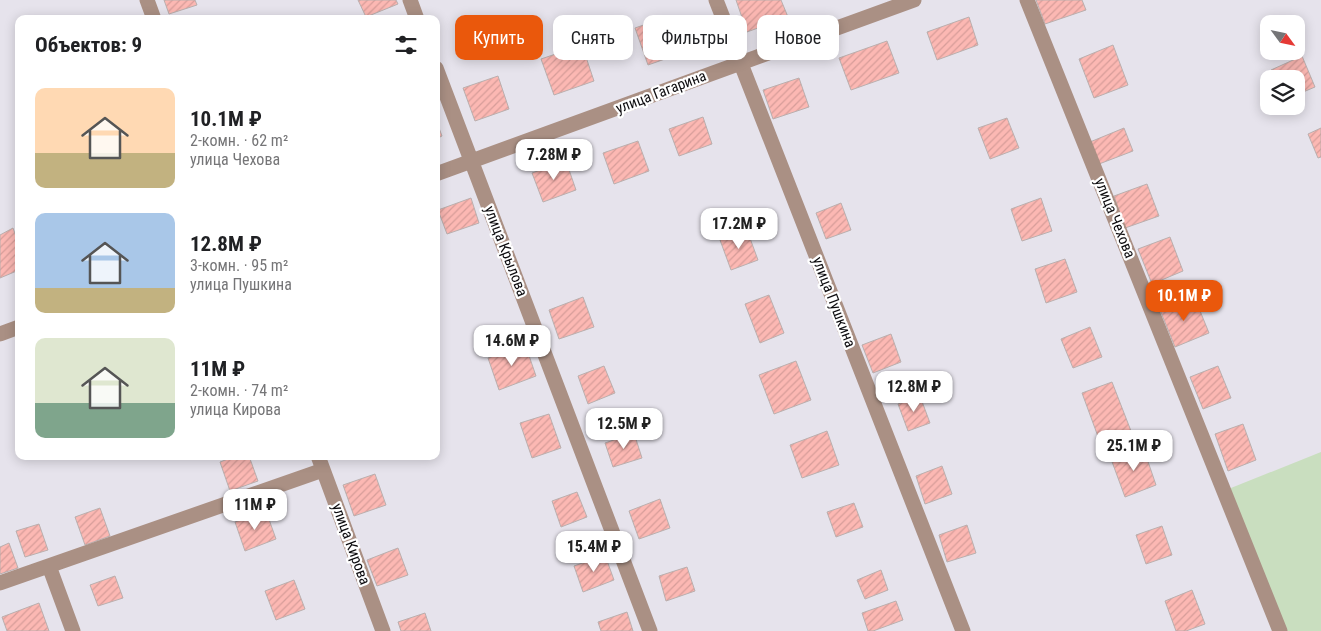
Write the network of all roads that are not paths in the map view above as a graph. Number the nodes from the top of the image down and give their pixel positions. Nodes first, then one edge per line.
1 (147, 0) edge
2 (410, 0) edge
3 (716, 0) edge
4 (914, 0) edge
5 (1027, 0) edge
6 (153, 15) edge
7 (416, 15) edge
8 (740, 62) junction
9 (440, 78) edge
10 (473, 162) junction
11 (440, 173) edge
12 (15, 328) edge
13 (0, 334) edge
14 (321, 463) edge
15 (49, 566) junction
16 (0, 583) edge
17 (73, 631) edge
18 (383, 631) edge
19 (650, 631) edge
20 (963, 631) edge
21 (1280, 631) edge

1 - 6 street
2 - 7 street
3 - 8 street, улица Пушкина
4 - 8 street, улица Гагарина
5 - 21 street, улица Чехова
8 - 10 street, улица Гагарина
8 - 20 street, улица Пушкина
9 - 10 street, улица Крылова
10 - 11 street, улица Гагарина
10 - 19 street, улица Крылова
12 - 13 street
14 - 15 street
14 - 18 street, улица Кирова
15 - 16 street
15 - 17 street

